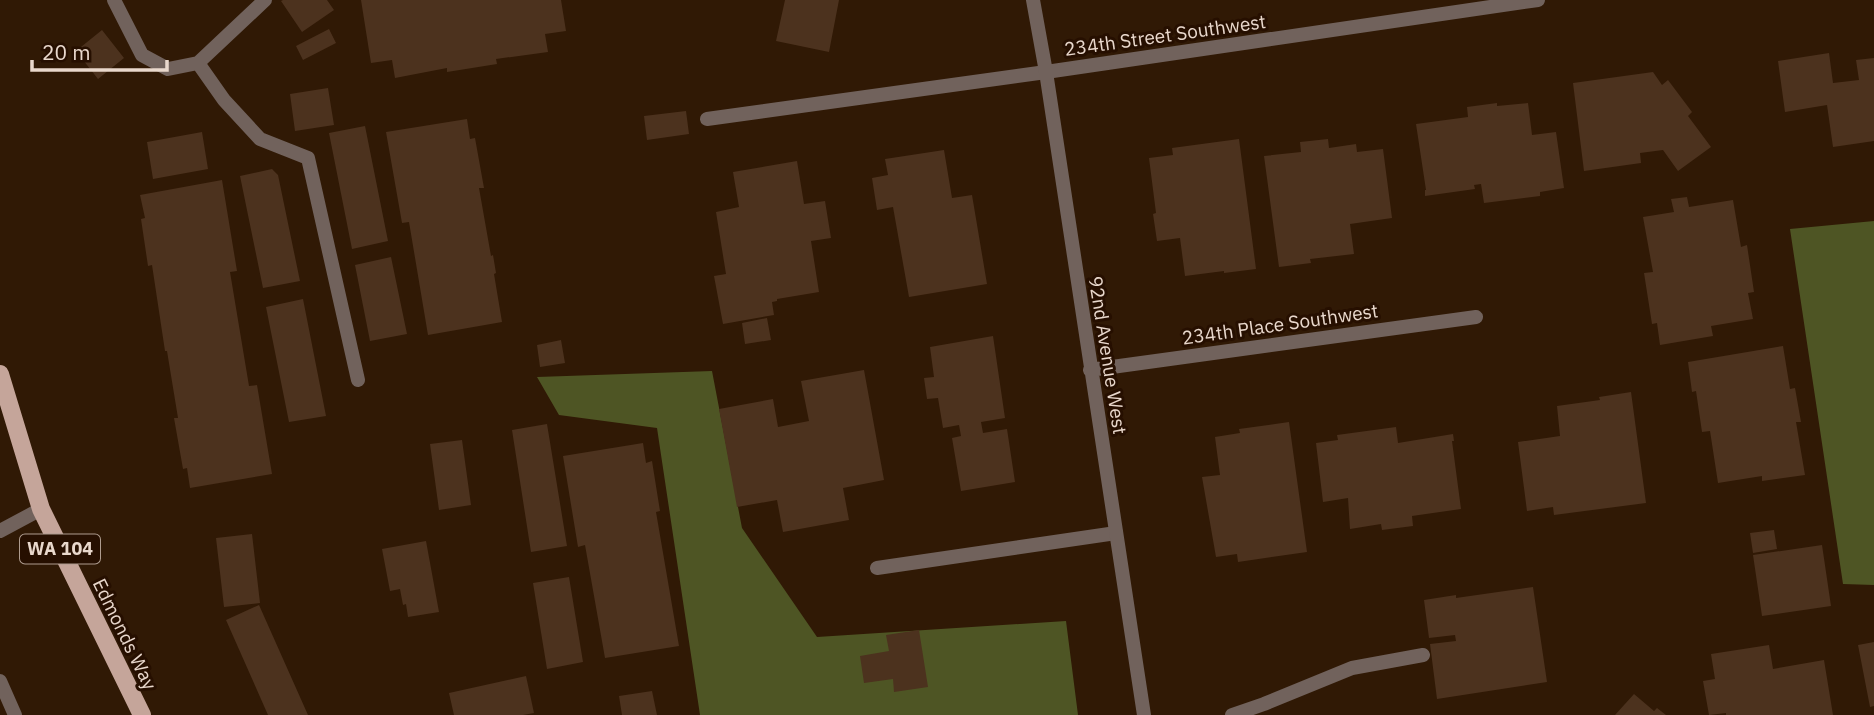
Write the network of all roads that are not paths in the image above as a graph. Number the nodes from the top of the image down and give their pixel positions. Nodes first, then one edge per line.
1 (114, 0) edge
2 (265, 0) edge
3 (1033, 0) edge
4 (1538, 0) edge
5 (198, 63) junction
6 (1046, 72) junction
7 (707, 119) dead end
8 (1475, 317) dead end
9 (1090, 370) junction
10 (0, 374) edge
11 (358, 380) dead end
12 (41, 509) junction
13 (0, 531) edge
14 (1116, 533) junction
15 (877, 568) dead end
16 (1423, 655) dead end
17 (0, 681) edge
18 (15, 715) edge
19 (142, 715) edge
20 (1144, 715) edge
21 (1233, 715) edge

1 - 5 street
2 - 5 street
3 - 6 street, 92nd Avenue West
4 - 6 street, 234th Street Southwest
5 - 11 street
6 - 7 street, 234th Street Southwest
6 - 9 street, 92nd Avenue West
8 - 9 street, 234th Place Southwest
9 - 14 street, 92nd Avenue West
10 - 12 main road, Edmonds Way / WA 104
12 - 13 street
12 - 19 main road, Edmonds Way / WA 104
14 - 15 street
14 - 20 street, 92nd Avenue West
16 - 21 street
17 - 18 street

